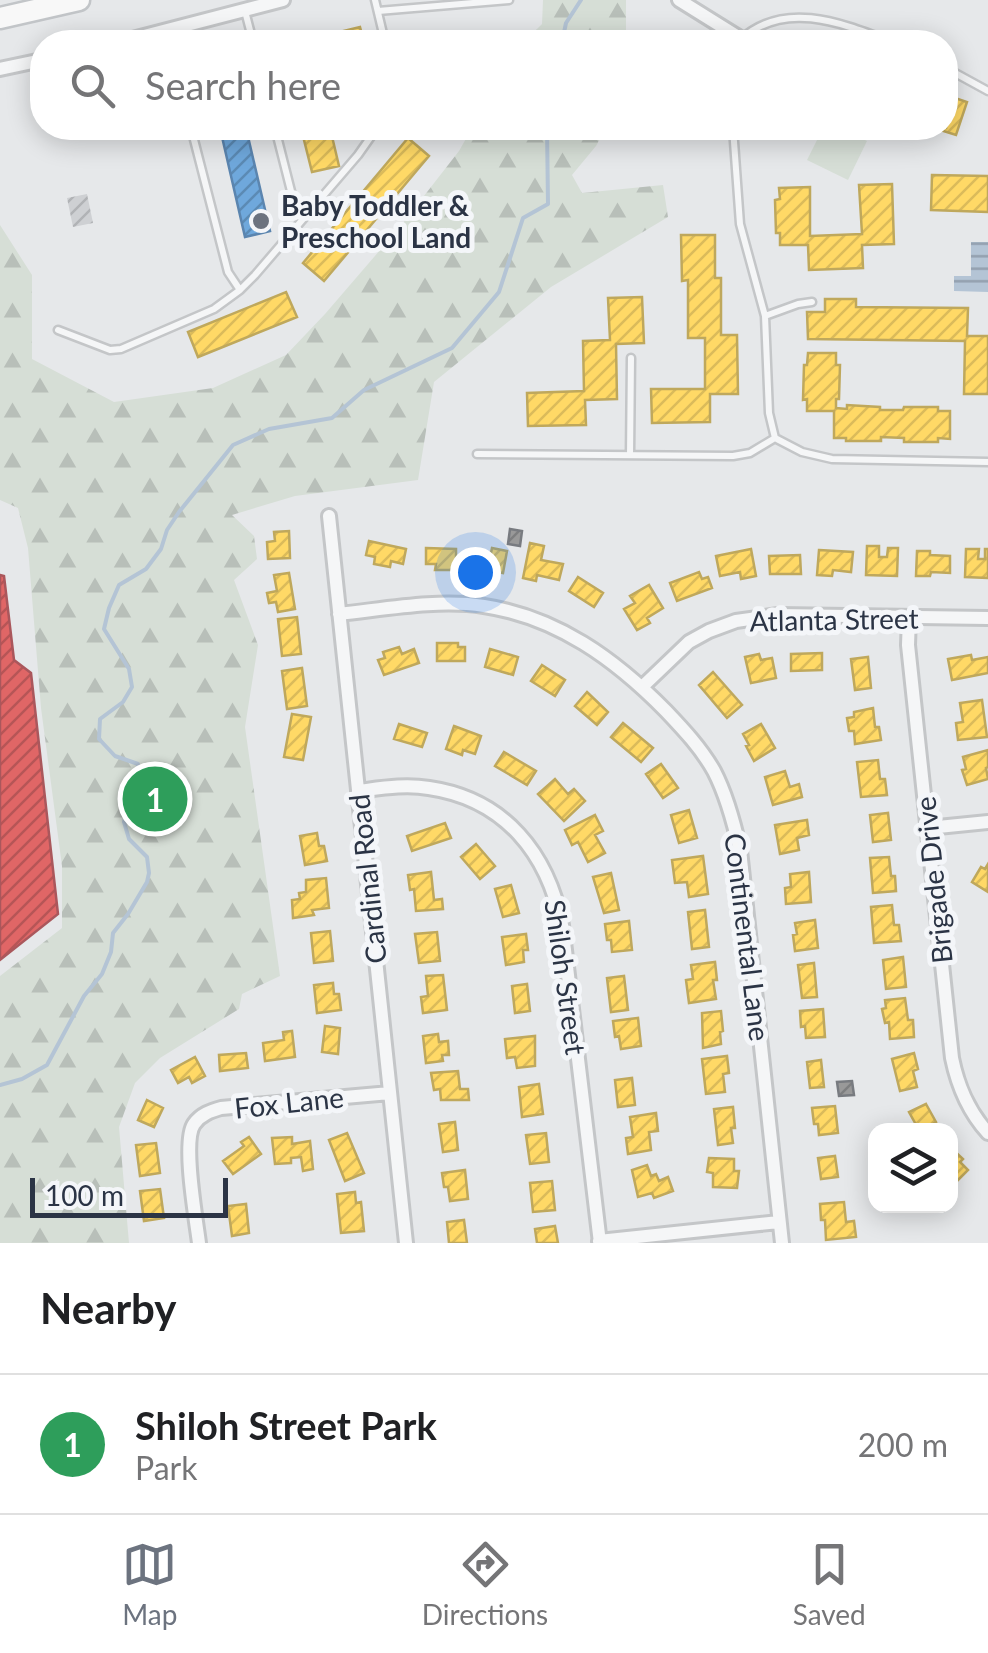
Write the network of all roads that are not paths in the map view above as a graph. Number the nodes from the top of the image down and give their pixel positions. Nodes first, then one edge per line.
1 (79, 0) edge
2 (282, 0) edge
3 (375, 0) edge
4 (509, 0) edge
5 (679, 0) edge
6 (244, 10) junction
7 (378, 11) junction
8 (0, 18) edge
9 (187, 30) edge
10 (250, 30) edge
11 (382, 30) edge
12 (724, 30) edge
13 (749, 30) edge
14 (860, 30) edge
15 (30, 63) edge
16 (0, 70) edge
17 (958, 75) edge
18 (988, 91) edge
19 (194, 140) edge
20 (278, 140) edge
21 (369, 140) edge
22 (734, 140) edge
23 (302, 220) junction
24 (240, 290) junction
25 (812, 302) dead end
26 (765, 316) junction
27 (58, 330) dead end
28 (631, 358) dead end
29 (775, 438) junction
30 (477, 454) dead end
31 (630, 455) junction
32 (988, 462) edge
33 (328, 516) dead end
34 (339, 614) junction
35 (909, 617) junction
36 (988, 618) edge
37 (642, 687) junction
38 (358, 791) junction
39 (988, 822) edge
40 (928, 828) junction
41 (390, 1093) junction
42 (988, 1133) edge
43 (779, 1222) junction
44 (599, 1242) edge
45 (199, 1243) edge
46 (406, 1243) edge
47 (782, 1243) edge

1 - 8 main road
2 - 6 street
3 - 7 lane
4 - 7 lane
5 - 12 street
6 - 9 street
6 - 10 lane
7 - 11 lane
13 - 14 lane
15 - 16 street
17 - 18 lane
19 - 24 lane
20 - 23 lane
21 - 23 lane
22 - 26 lane
23 - 24 lane
24 - 27 lane
25 - 26 lane
26 - 29 lane
28 - 31 lane
29 - 31 lane
29 - 32 lane
30 - 31 lane
33 - 34 street, Cardinal Road
34 - 37 street, Continental Lane
34 - 38 street, Cardinal Road
35 - 36 street, Atlanta Street
35 - 37 street, Atlanta Street
35 - 40 street, Brigade Drive
37 - 43 street, Continental Lane
38 - 41 street, Cardinal Road
38 - 44 street, Shiloh Street
39 - 40 street
40 - 42 street, Brigade Drive
41 - 45 street, Fox Lane
41 - 46 street, Cardinal Road
43 - 44 street
43 - 47 street, Continental Lane

